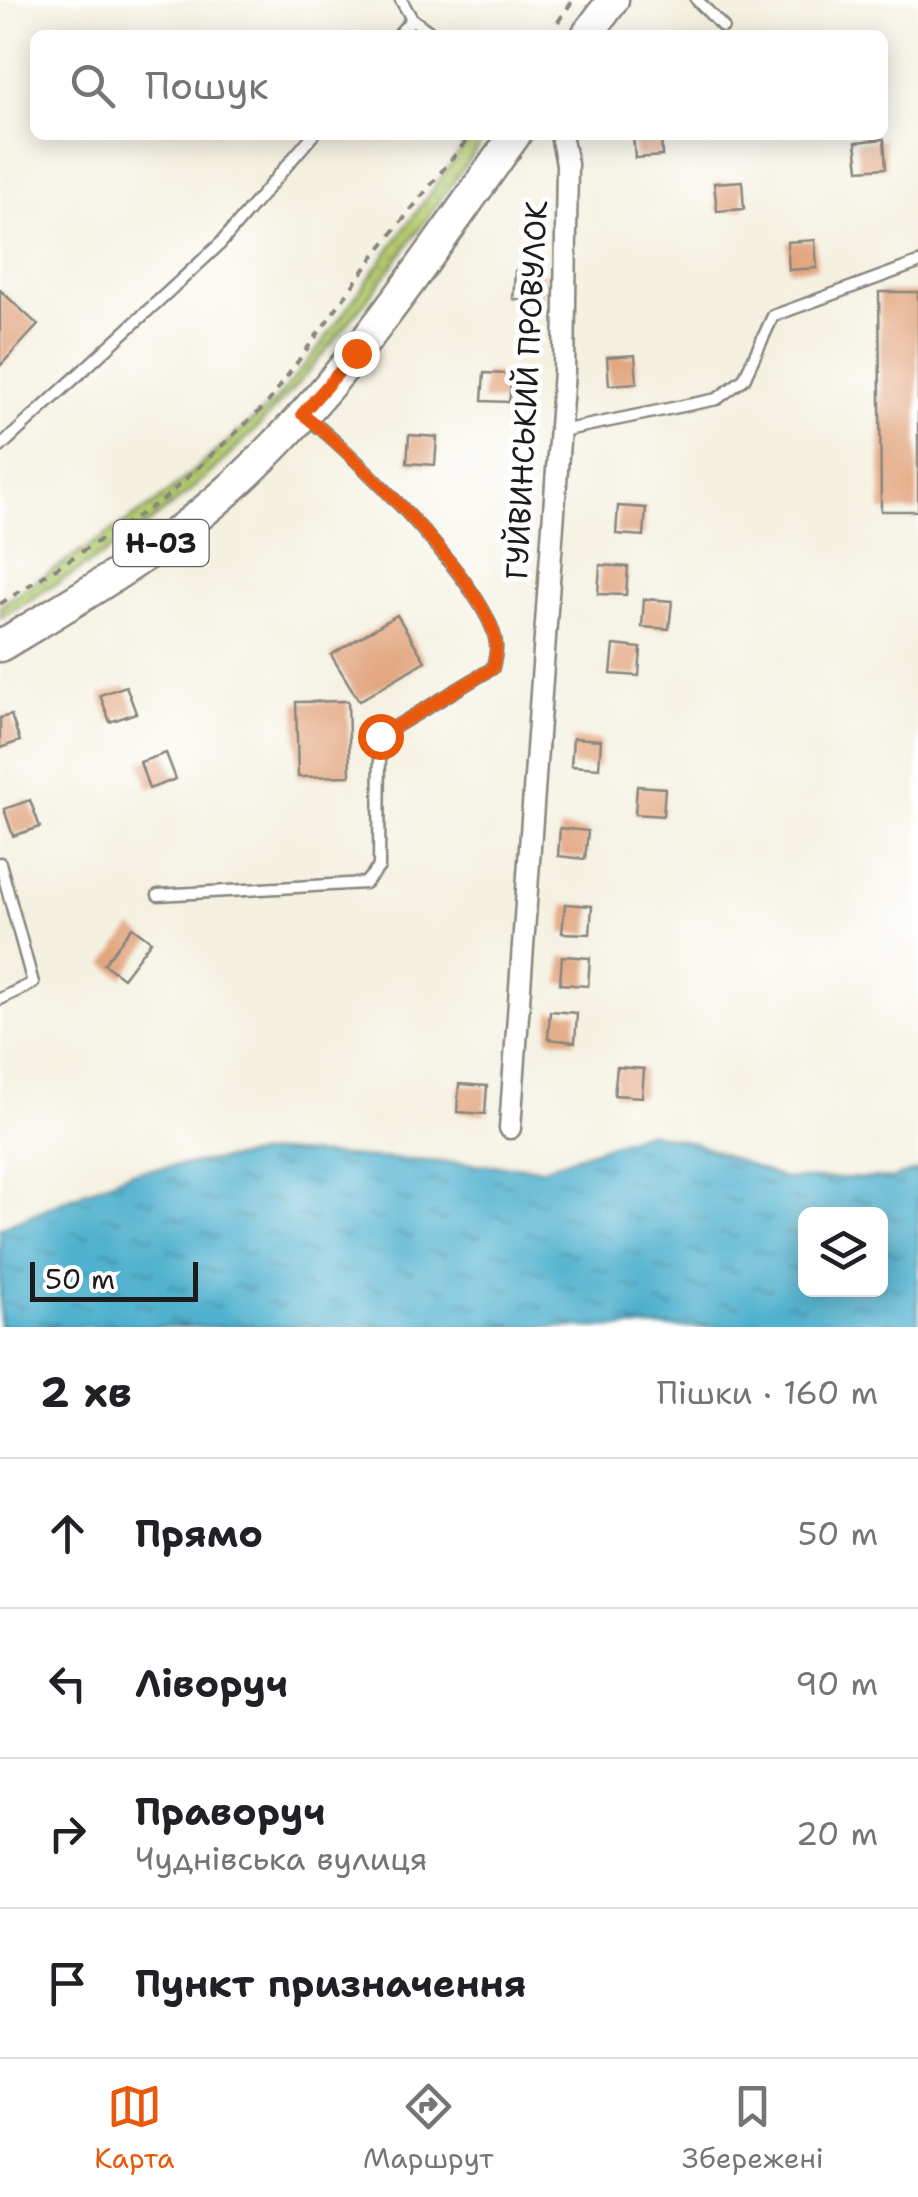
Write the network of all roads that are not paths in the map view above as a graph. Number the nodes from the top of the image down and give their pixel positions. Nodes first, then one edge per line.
1 (400, 0) edge
2 (612, 0) edge
3 (697, 0) edge
4 (412, 19) junction
5 (723, 27) dead end
6 (402, 30) edge
7 (427, 30) edge
8 (591, 30) edge
9 (309, 140) edge
10 (512, 140) edge
11 (562, 140) edge
12 (918, 262) edge
13 (302, 414) junction
14 (560, 431) junction
15 (0, 447) edge
16 (0, 646) edge
17 (0, 864) edge
18 (158, 895) dead end
19 (0, 999) edge
20 (510, 1128) dead end

1 - 4 lane
2 - 8 main road
3 - 5 lane
4 - 6 lane
4 - 7 lane
9 - 15 lane
10 - 13 main road, Н-03
11 - 14 street, ГУЙВИНСЬКИЙ ПРОВУЛОК
12 - 14 lane
13 - 16 main road, Н-03
13 - 18 lane
14 - 20 street, ГУЙВИНСЬКИЙ ПРОВУЛОК
17 - 19 lane

